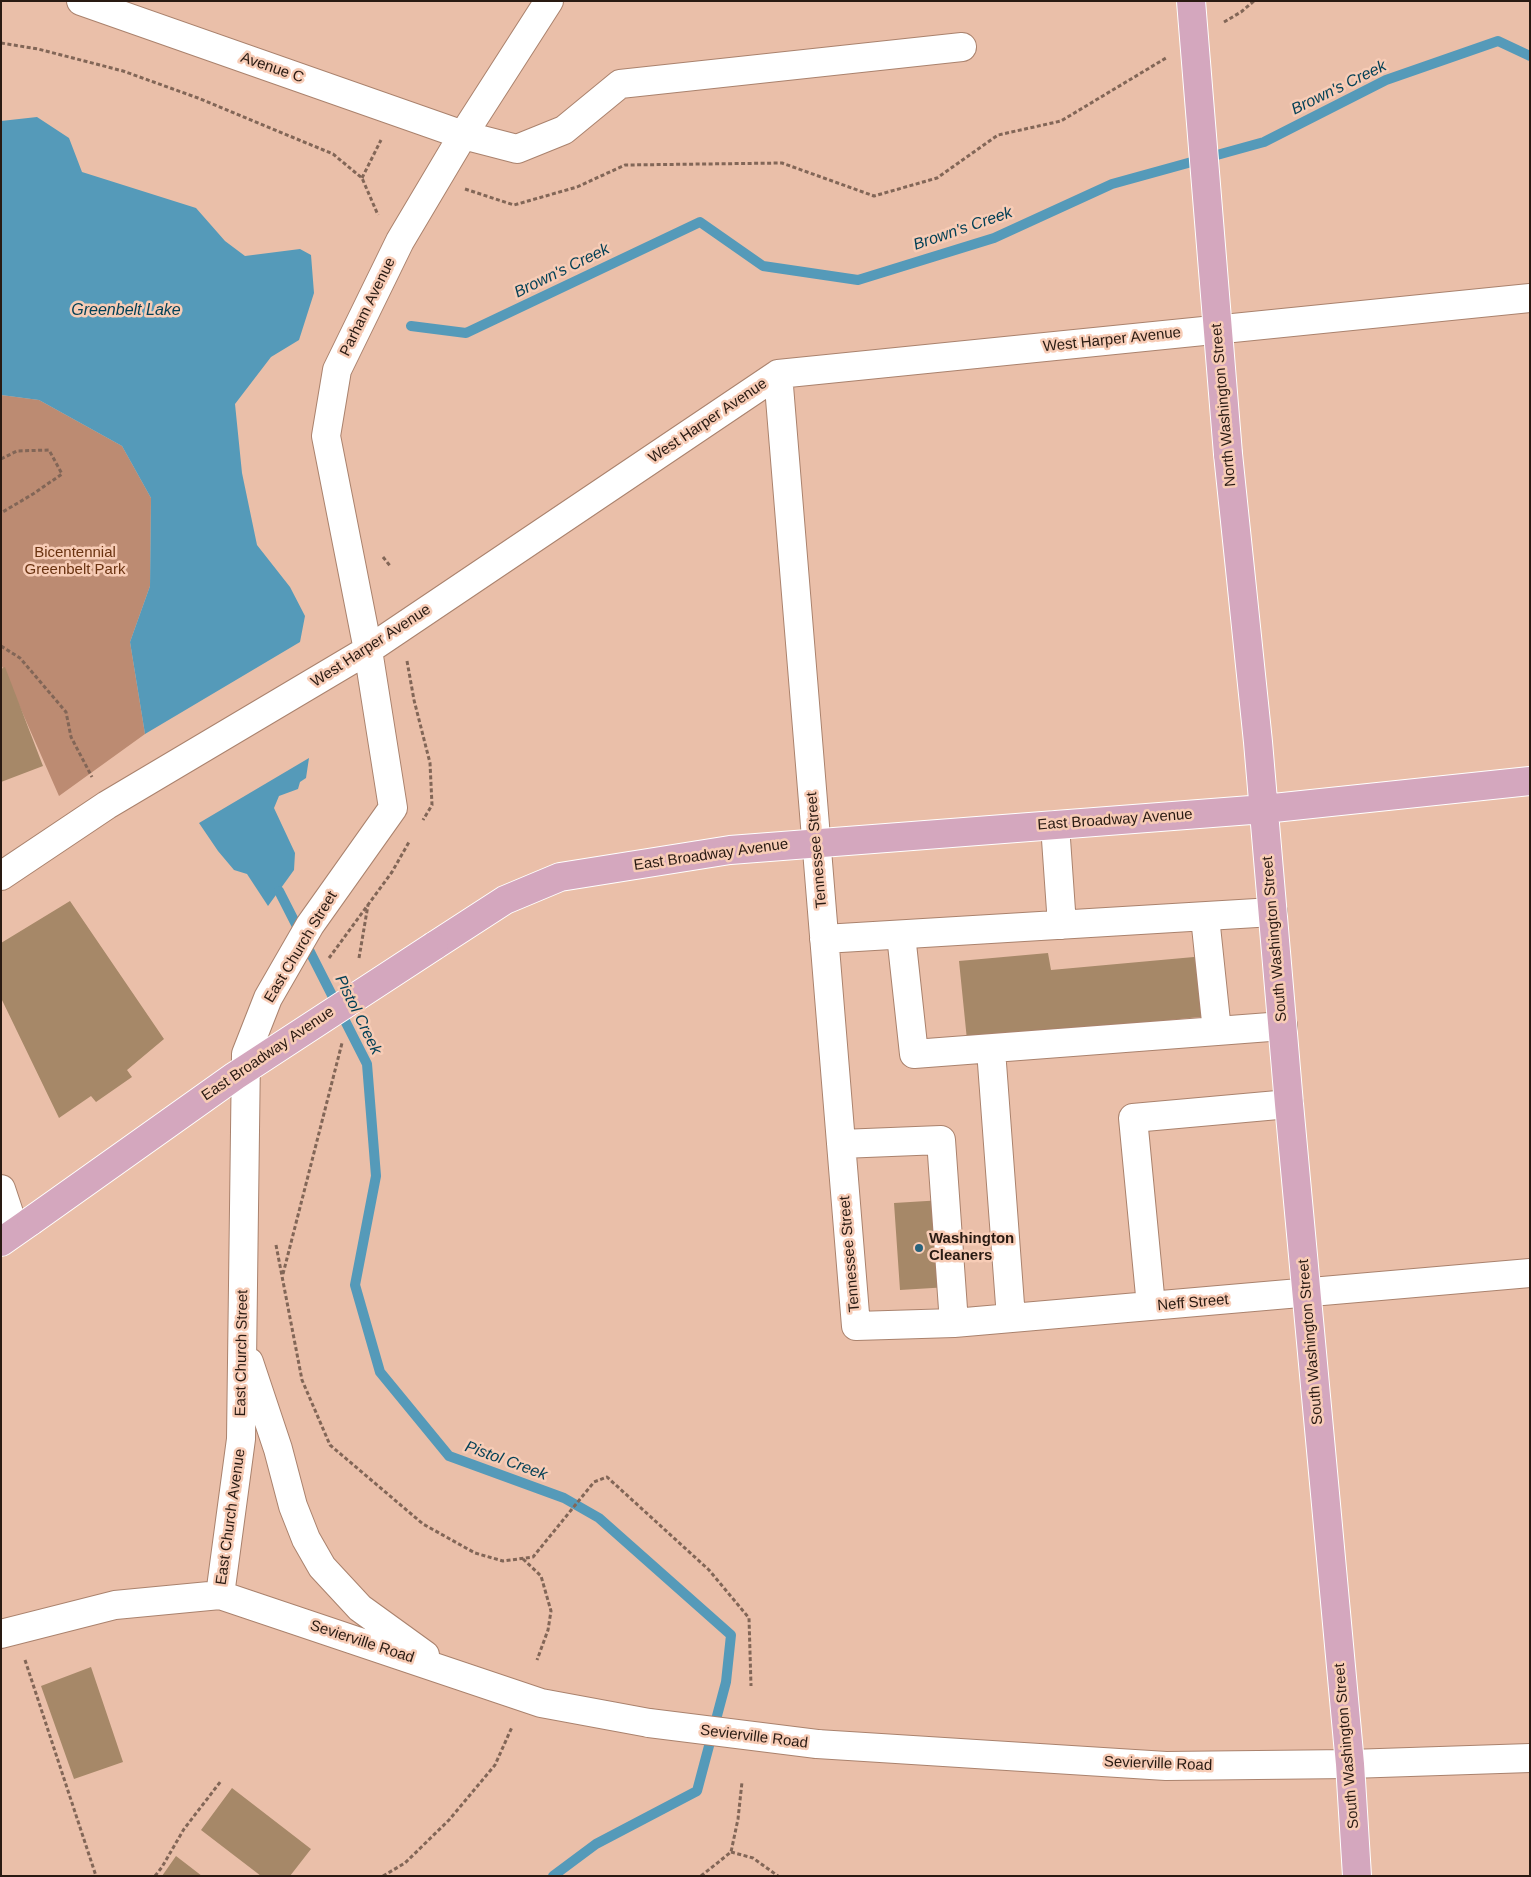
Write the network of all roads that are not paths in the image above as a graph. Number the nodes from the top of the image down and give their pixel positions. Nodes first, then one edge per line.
1 (82, 1) edge
2 (549, 1) edge
3 (1191, 1) edge
4 (962, 47) dead end
5 (463, 135) junction
6 (1530, 298) edge
7 (778, 374) junction
8 (368, 650) junction
9 (1530, 781) edge
10 (1264, 809) junction
11 (1055, 824) junction
12 (817, 842) junction
13 (1, 876) edge
14 (1273, 912) junction
15 (1205, 917) junction
16 (1062, 925) junction
17 (901, 934) junction
18 (824, 939) junction
19 (1283, 1026) junction
20 (1217, 1031) junction
21 (991, 1050) junction
22 (1289, 1104) junction
23 (841, 1144) junction
24 (1, 1189) edge
25 (16, 1232) edge
26 (1530, 1273) edge
27 (1306, 1293) junction
28 (1151, 1306) junction
29 (1010, 1318) junction
30 (954, 1323) junction
31 (856, 1326) joint
32 (242, 1342) junction
33 (241, 1439) joint
34 (220, 1595) junction
35 (1, 1634) edge
36 (447, 1671) junction
37 (1530, 1758) edge
38 (1350, 1764) junction
39 (1357, 1876) edge

1 - 5 street, Avenue C
2 - 5 street, Parham Avenue
3 - 10 main road, North Washington Street, bridge
4 - 5 street, Avenue C
5 - 8 street, Parham Avenue
6 - 7 street, West Harper Avenue
7 - 8 street, West Harper Avenue
7 - 12 street, Tennessee Street
8 - 13 street, West Harper Avenue
8 - 32 street, East Church Street
9 - 10 main road, East Broadway Avenue
10 - 11 main road, East Broadway Avenue
10 - 14 main road, South Washington Street
11 - 12 main road, East Broadway Avenue
11 - 16 street
12 - 18 street, Tennessee Street
12 - 25 main road, East Broadway Avenue, bridge
14 - 15 street
14 - 19 main road, South Washington Street
15 - 16 street
15 - 20 street
16 - 17 street
17 - 18 street
17 - 21 street
18 - 23 street, Tennessee Street
19 - 20 street
19 - 22 main road, South Washington Street
20 - 21 street
21 - 29 street
22 - 27 main road, South Washington Street
22 - 28 street
23 - 30 street
23 - 31 street, Tennessee Street
24 - 25 street
26 - 27 street, Neff Street
27 - 28 street, Neff Street
27 - 38 main road, South Washington Street
28 - 29 street, Neff Street
29 - 30 street, Neff Street
30 - 31 street, Neff Street
32 - 33 street, East Church Street
32 - 36 street
33 - 34 street, East Church Avenue
34 - 35 street, Sevierville Road
34 - 36 street, Sevierville Road
36 - 38 street, Sevierville Road, bridge
37 - 38 street, Sevierville Road
38 - 39 main road, South Washington Street

